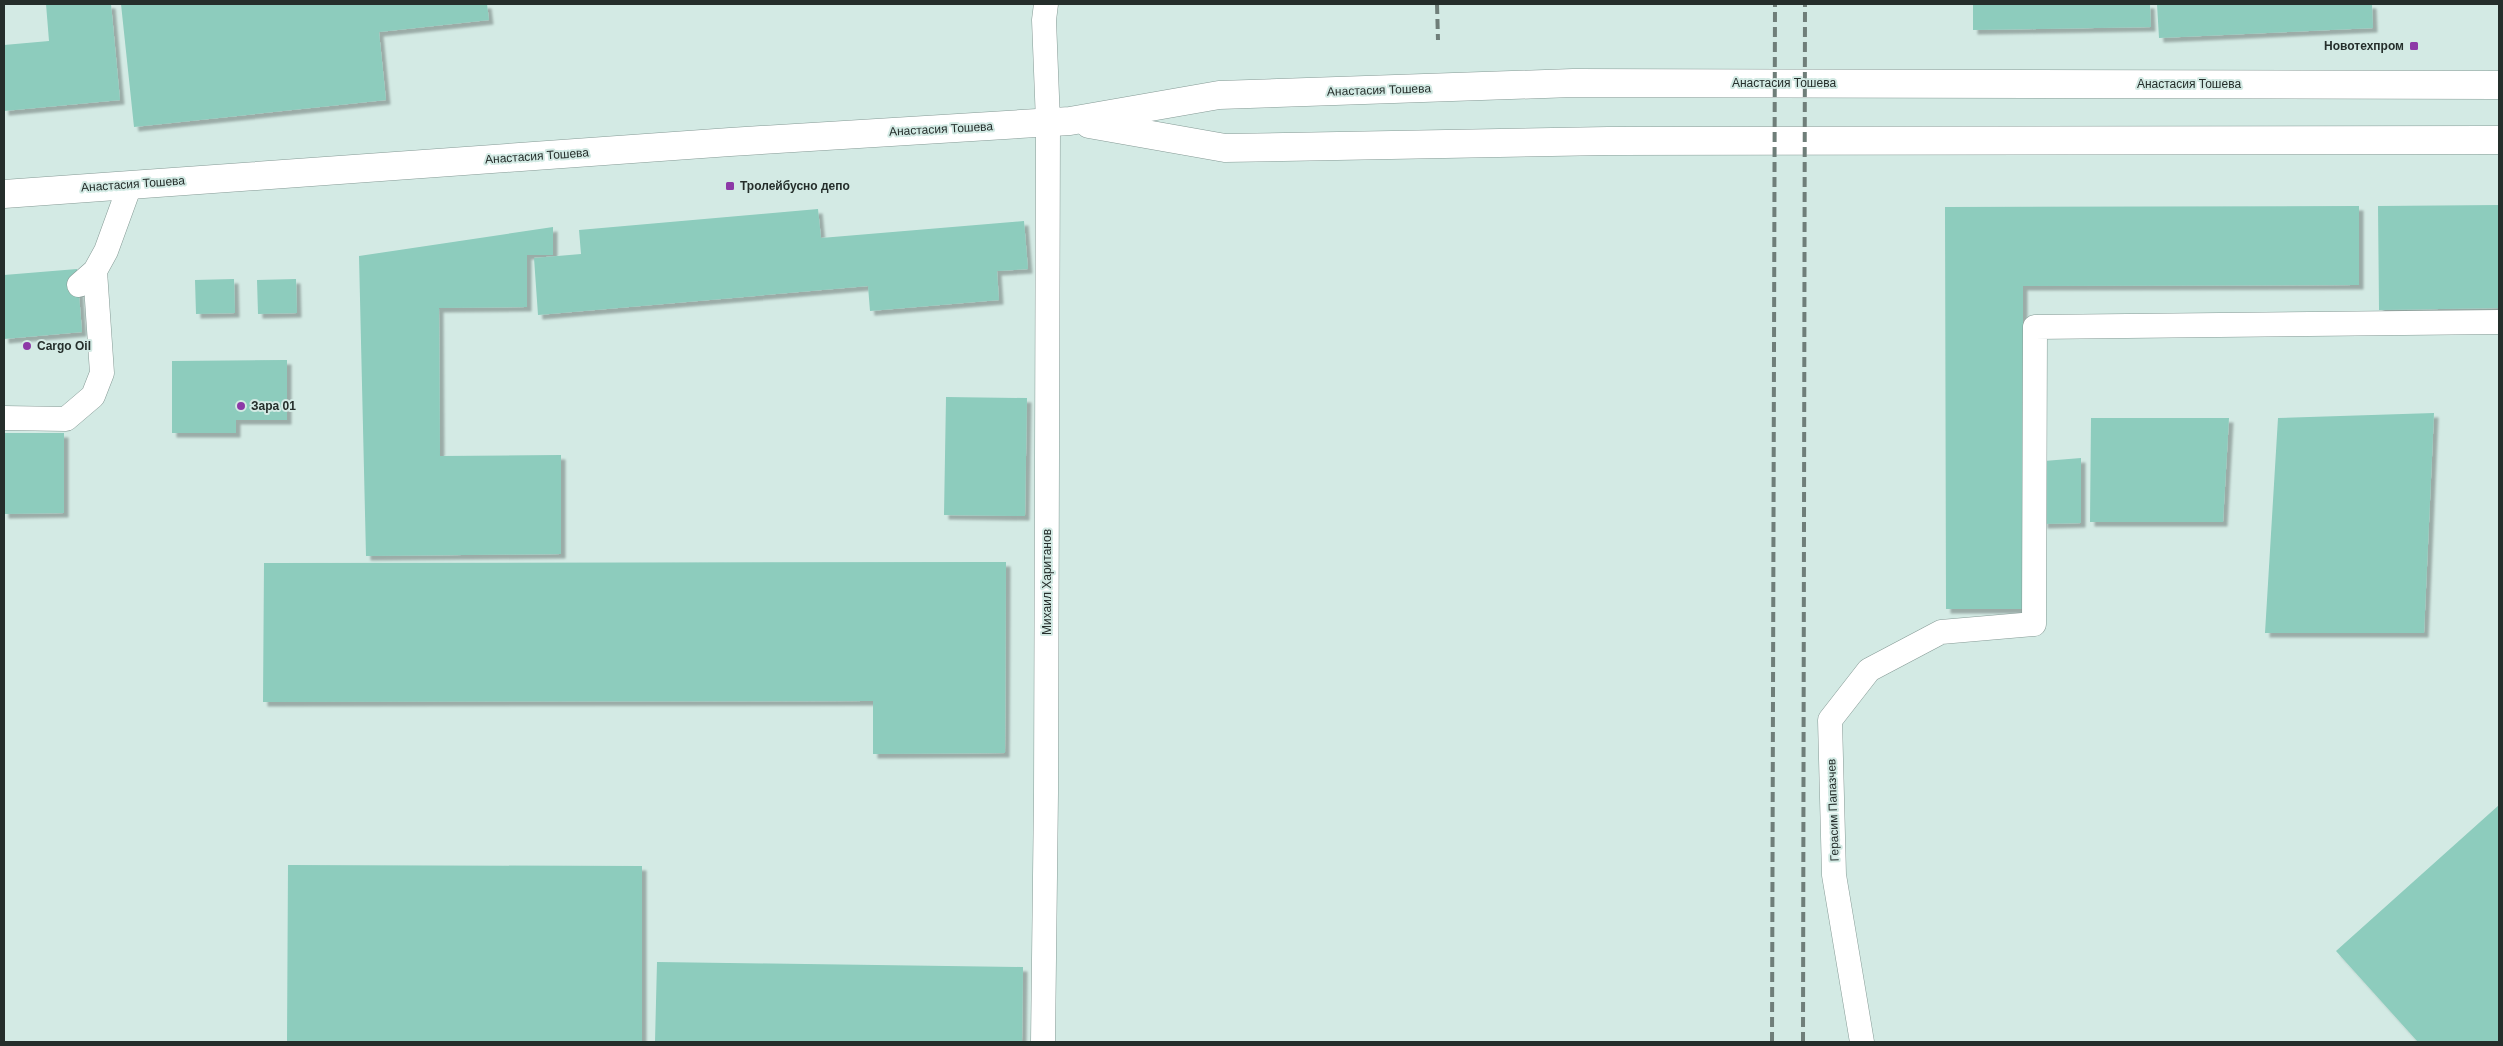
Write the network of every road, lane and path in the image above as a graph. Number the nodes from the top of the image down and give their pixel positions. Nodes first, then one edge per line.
1 (1046, 4) edge
2 (2499, 84) edge
3 (1059, 122) junction
4 (2499, 140) edge
5 (130, 185) junction
6 (4, 194) edge
7 (87, 278) junction
8 (81, 314) dead end
9 (2499, 322) edge
10 (4, 418) edge
11 (1043, 1042) edge
12 (1862, 1042) edge

1 - 3 lane, Михаил Хаританов
2 - 3 main road, Анастасия Тошева
3 - 4 main road, Анастасия Тошева
3 - 5 main road, Анастасия Тошева
3 - 11 lane, Михаил Хаританов
5 - 6 main road, Анастасия Тошева
5 - 7 lane
7 - 8 lane
7 - 10 lane
9 - 12 lane, Герасим Папазчев

